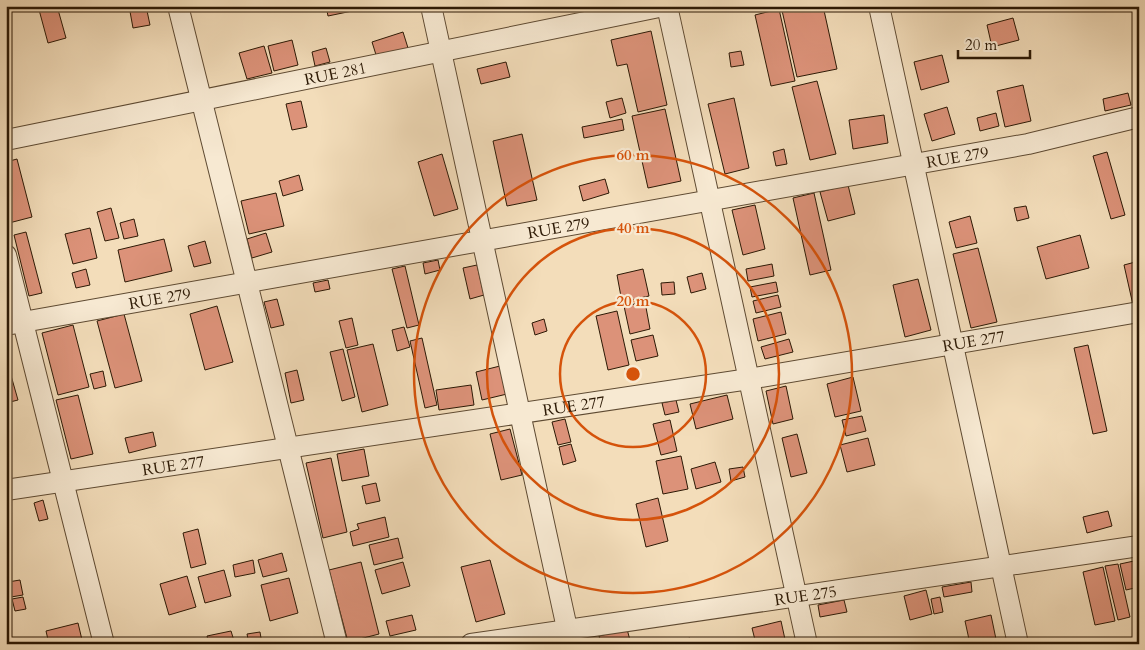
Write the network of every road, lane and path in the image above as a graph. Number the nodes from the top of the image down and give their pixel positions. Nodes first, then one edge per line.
1 (178, 6) edge
2 (431, 6) edge
3 (666, 6) edge
4 (879, 6) edge
5 (441, 52) junction
6 (201, 100) junction
7 (1139, 118) edge
8 (6, 140) edge
9 (914, 164) junction
10 (710, 200) junction
11 (483, 240) junction
12 (6, 255) edge
13 (246, 282) junction
14 (1139, 312) edge
15 (15, 323) edge
16 (953, 345) junction
17 (749, 379) junction
18 (520, 413) junction
19 (288, 448) junction
20 (64, 482) junction
21 (6, 490) edge
22 (1139, 546) edge
23 (1001, 566) junction
24 (797, 596) junction
25 (569, 637) edge
26 (104, 644) edge
27 (337, 644) edge
28 (471, 644) edge
29 (807, 644) edge
30 (1018, 644) edge

1 - 6 street
2 - 5 street
3 - 5 street, RUE 281
3 - 10 street
4 - 9 street
5 - 6 street, RUE 281
5 - 11 street
6 - 8 street, RUE 281
6 - 13 street
7 - 9 street, RUE 279
9 - 10 street, RUE 279
9 - 16 street
10 - 11 street, RUE 279
10 - 17 street
11 - 13 street, RUE 279
11 - 18 street
12 - 15 street
13 - 15 street, RUE 279
13 - 19 street
14 - 16 street, RUE 277
15 - 20 street
16 - 17 street, RUE 277
16 - 23 street
17 - 18 street, RUE 277
17 - 24 street
18 - 19 street, RUE 277
18 - 25 street
19 - 20 street, RUE 277
19 - 27 street
20 - 21 street, RUE 277
20 - 26 street
22 - 23 street, RUE 275
23 - 24 street, RUE 275
23 - 30 street
24 - 25 street, RUE 275
24 - 29 street
25 - 28 street, RUE 275

